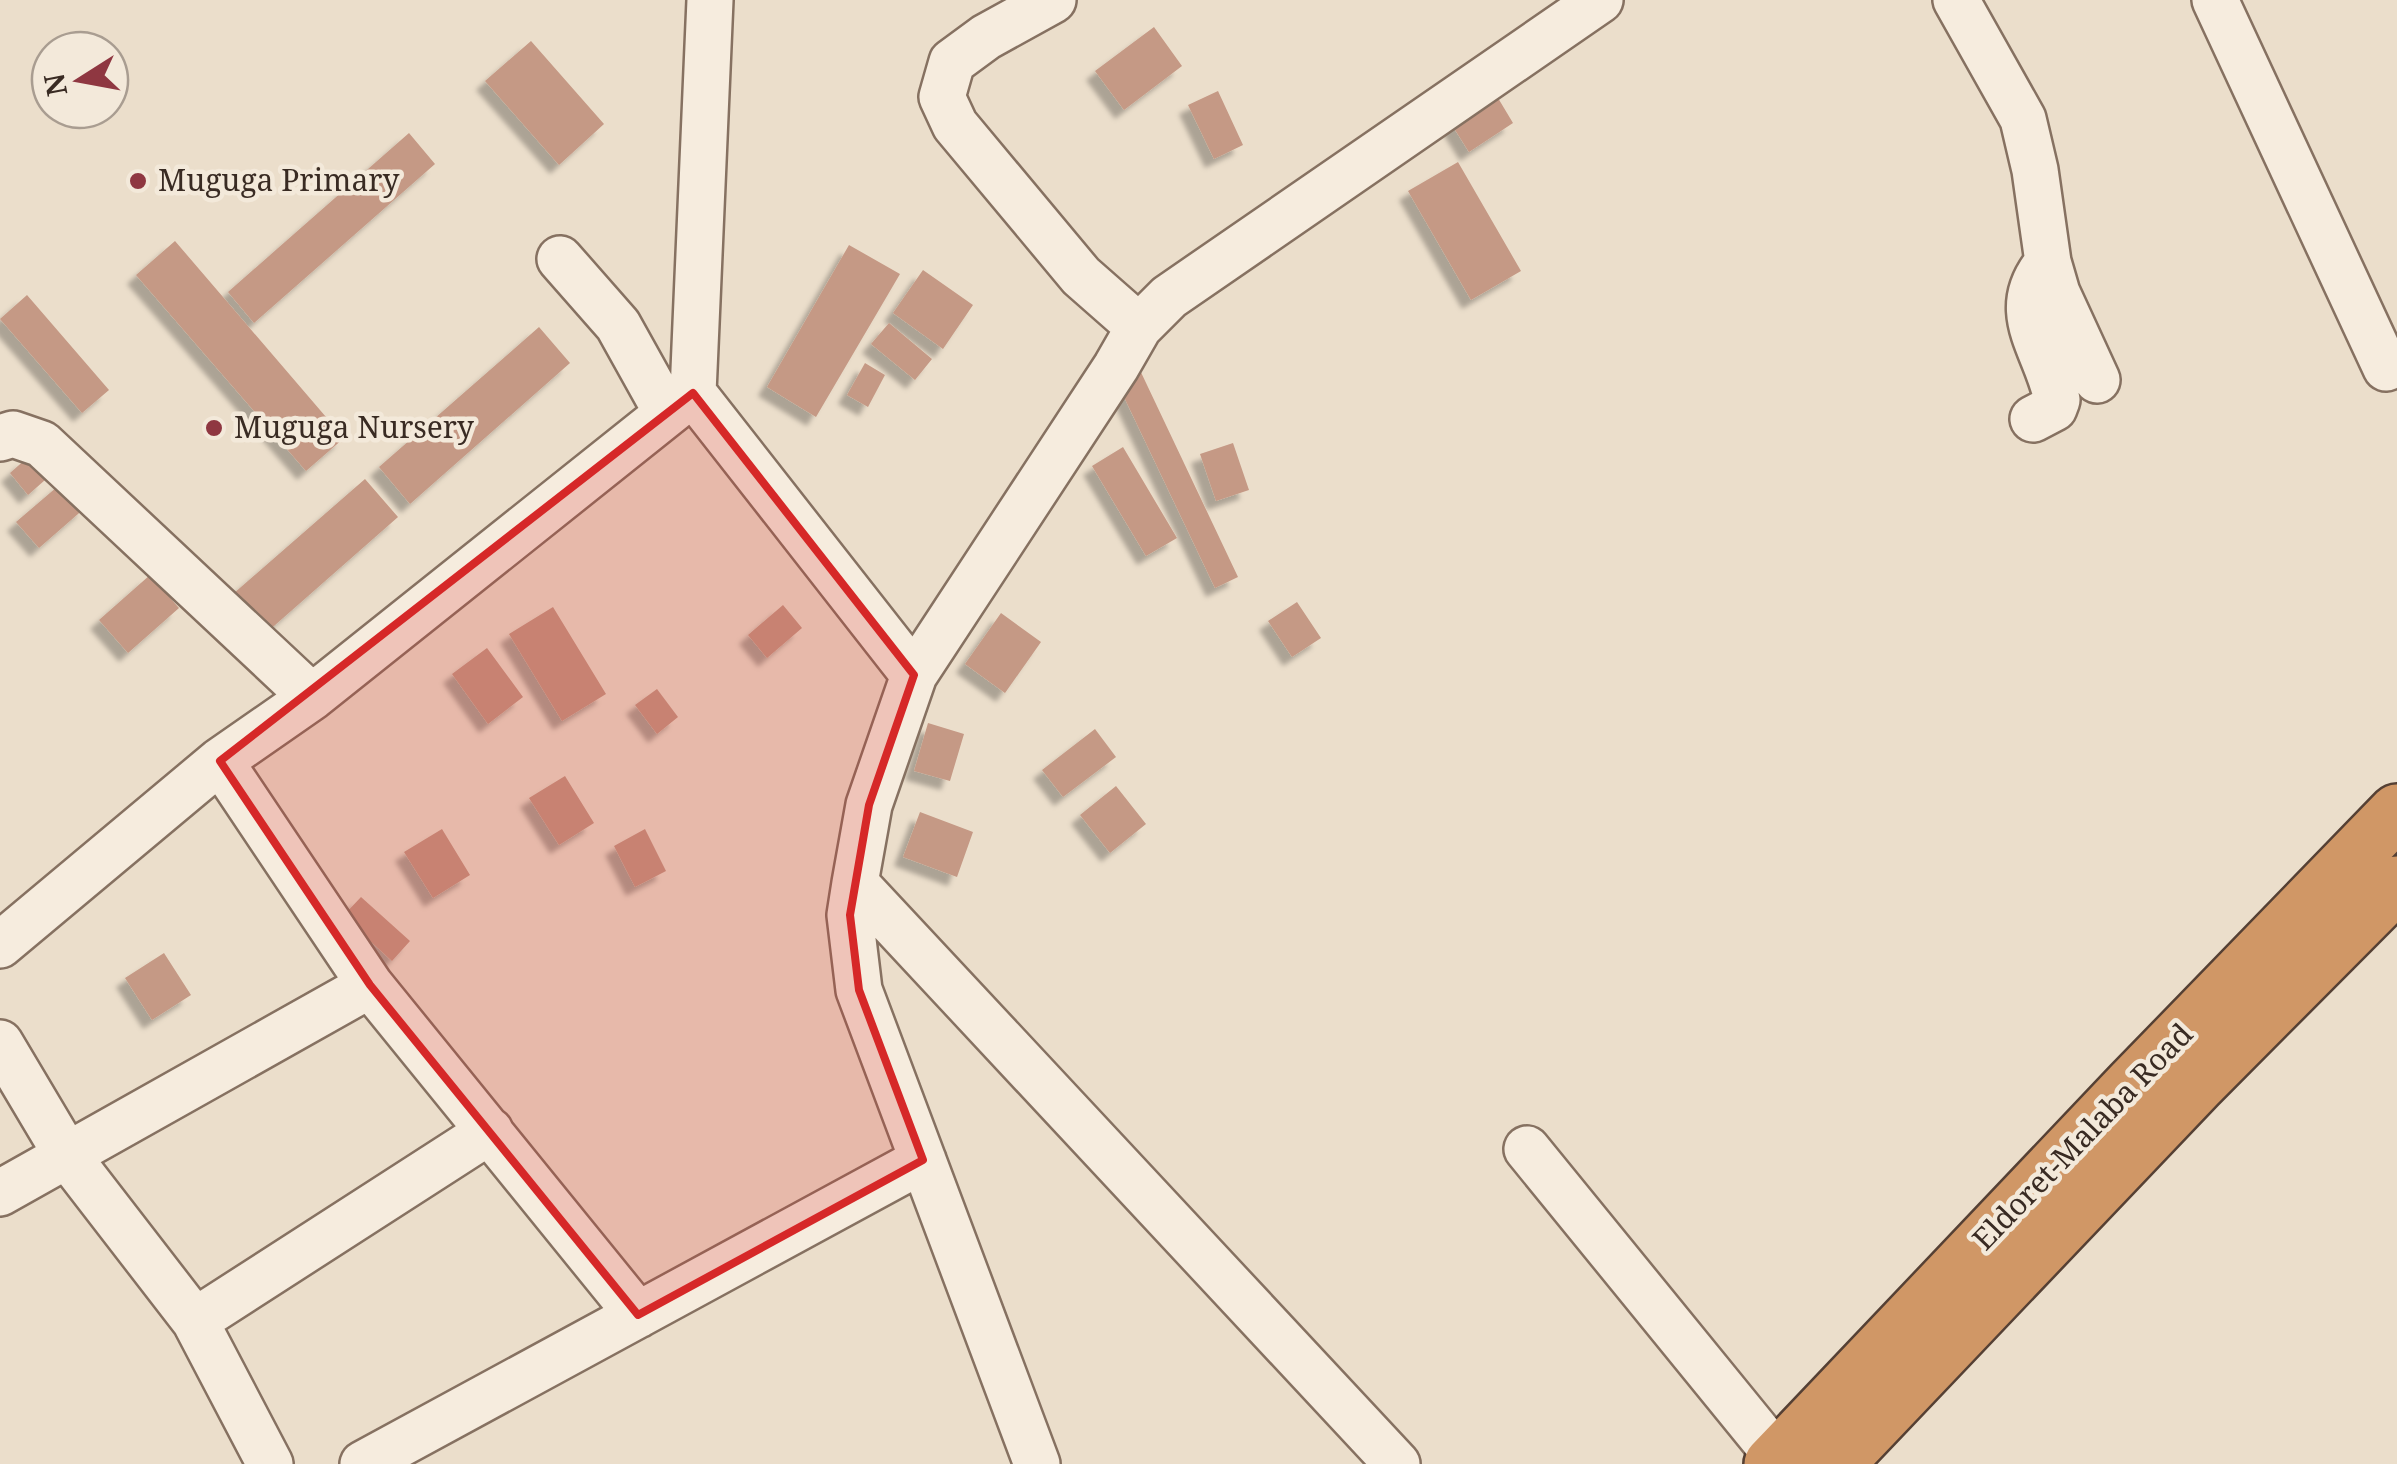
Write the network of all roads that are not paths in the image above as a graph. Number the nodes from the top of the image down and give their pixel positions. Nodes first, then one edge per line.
1 (710, 0) edge
2 (1053, 0) edge
3 (1600, 0) edge
4 (1956, 0) edge
5 (2215, 0) edge
6 (560, 259) dead end
7 (2048, 262) junction
8 (1139, 327) junction
9 (2386, 368) dead end
10 (2097, 380) dead end
11 (680, 403) junction
12 (2033, 419) dead end
13 (0, 438) edge
14 (914, 675) junction
15 (312, 697) junction
16 (220, 761) junction
17 (2397, 812) edge
18 (855, 883) junction
19 (2397, 884) edge
20 (0, 945) edge
21 (370, 985) junction
22 (0, 1043) edge
23 (490, 1132) junction
24 (1527, 1150) dead end
25 (66, 1154) junction
26 (923, 1160) junction
27 (0, 1193) edge
28 (638, 1314) junction
29 (195, 1321) junction
30 (1775, 1461) edge
31 (270, 1464) edge
32 (364, 1464) edge
33 (1037, 1464) edge
34 (1398, 1464) edge
35 (1836, 1464) edge

1 - 11 street
2 - 8 street
3 - 8 street
4 - 7 street
5 - 9 street
6 - 11 street
7 - 10 street
7 - 12 street
8 - 14 street
11 - 14 street
11 - 15 street
13 - 15 street
14 - 18 street
15 - 16 street
16 - 20 street
16 - 21 street
17 - 30 highway, Eldoret-Malaba Road
18 - 26 street
18 - 34 street
19 - 35 highway, Eldoret-Malaba Road
21 - 23 street
21 - 25 street
22 - 25 street
23 - 28 street
23 - 29 street
24 - 30 street
25 - 27 street
25 - 29 street
26 - 28 street
26 - 33 street
28 - 32 street
29 - 31 street

